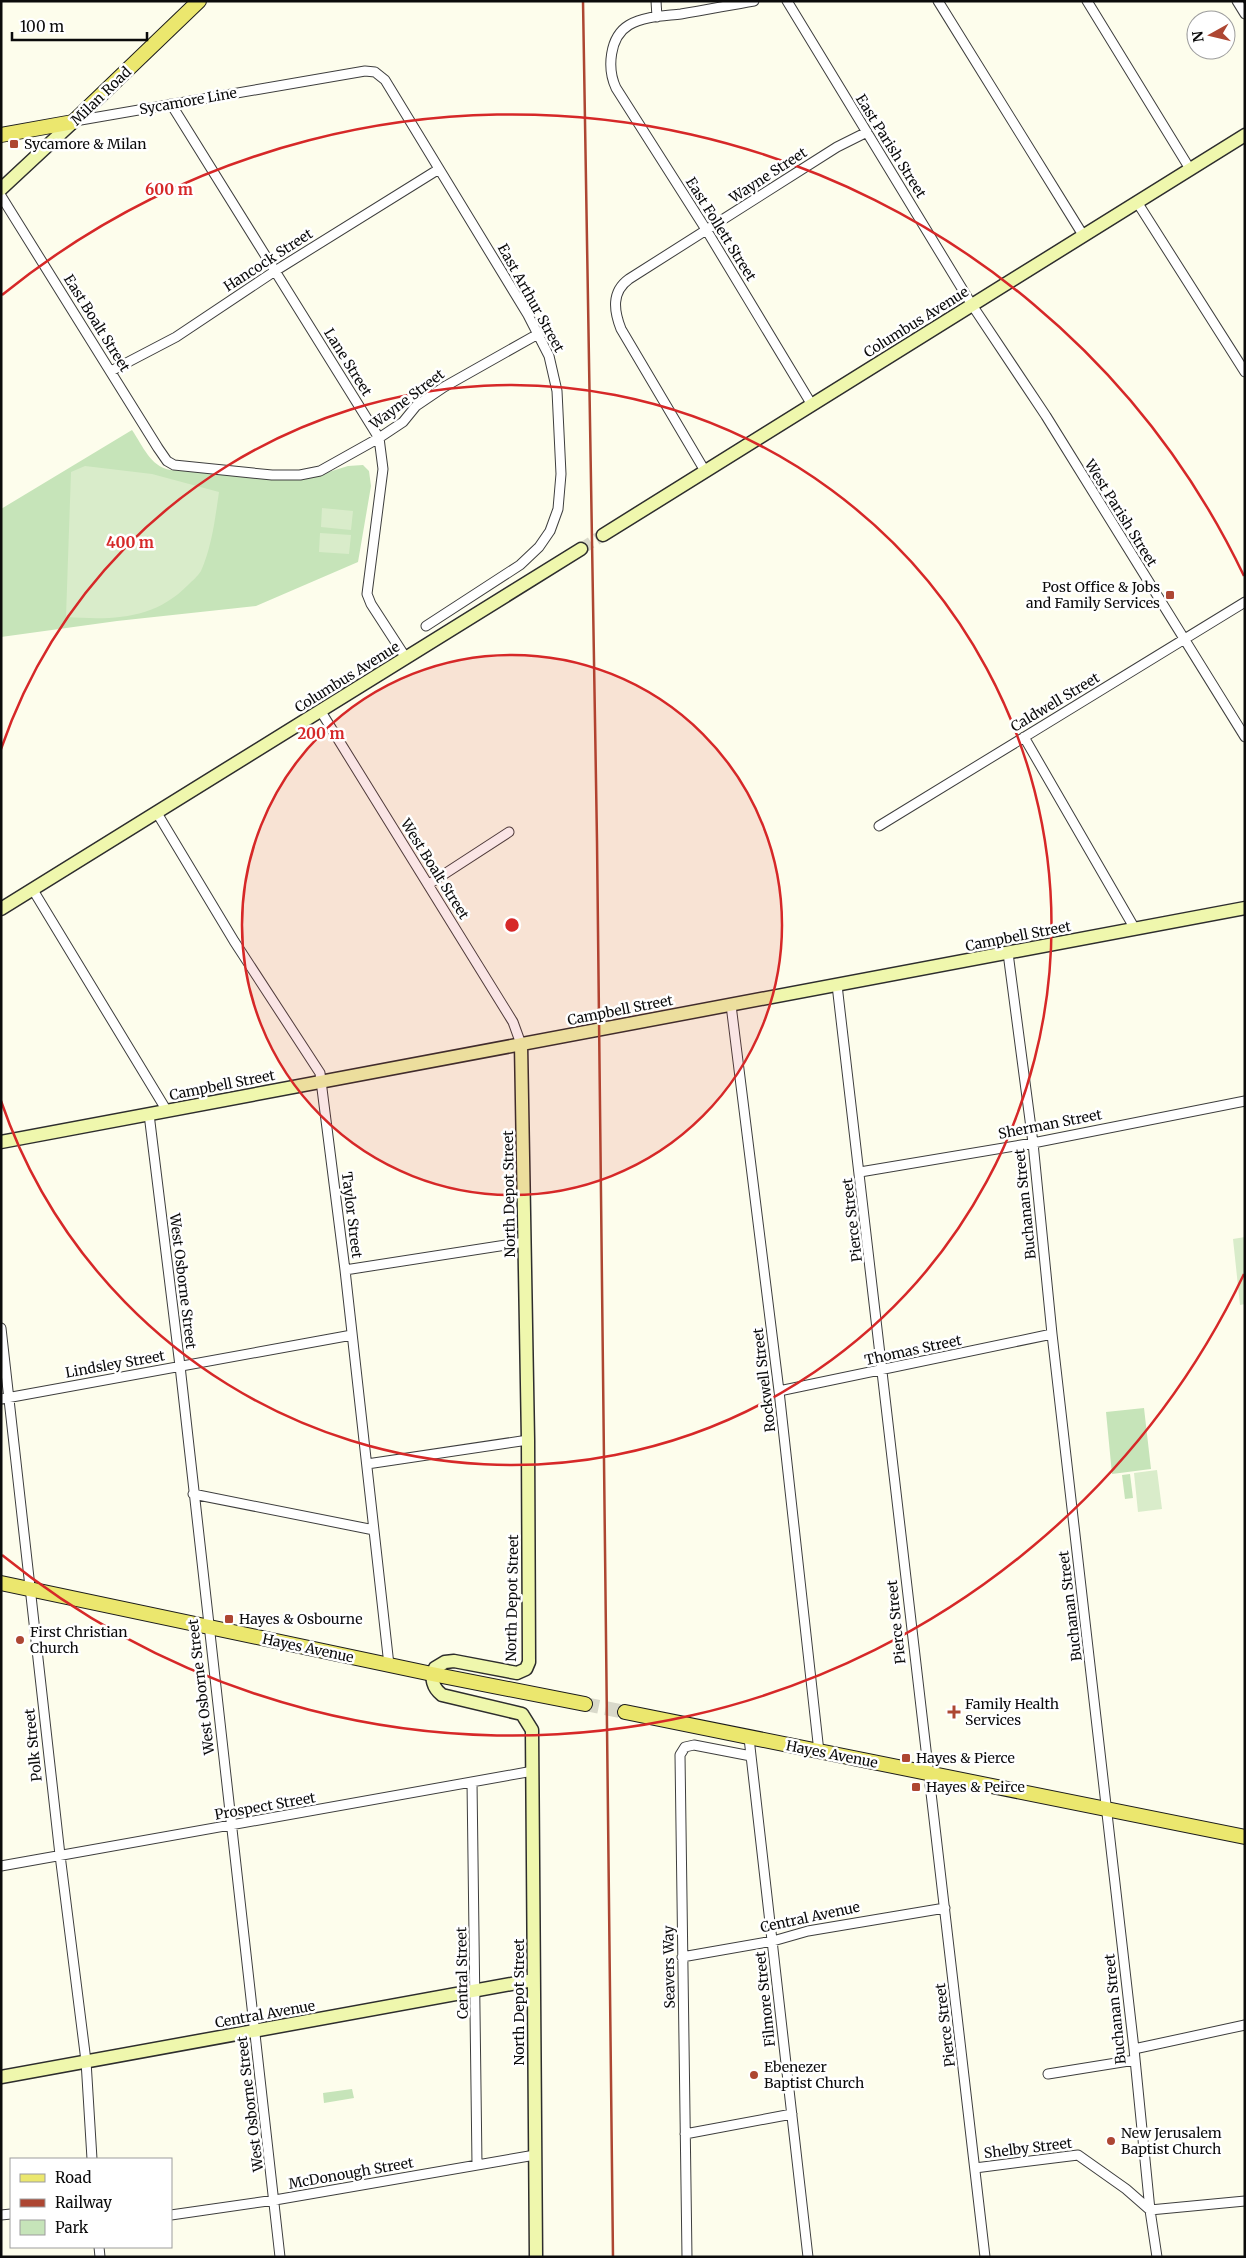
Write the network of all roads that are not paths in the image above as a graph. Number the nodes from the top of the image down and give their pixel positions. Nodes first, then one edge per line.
1 (199, 1) edge
2 (656, 1) edge
3 (754, 1) edge
4 (787, 1) edge
5 (938, 1) edge
6 (1087, 1) edge
7 (1236, 1) edge
8 (1245, 14) edge
9 (656, 17) junction
10 (374, 72) joint
11 (171, 104) junction
12 (73, 122) junction
13 (867, 132) junction
14 (1, 134) edge
15 (1245, 135) edge
16 (439, 169) junction
17 (1190, 169) junction
18 (1, 189) edge
19 (1, 196) edge
20 (1137, 202) junction
21 (706, 231) junction
22 (1083, 235) junction
23 (275, 271) junction
24 (972, 305) junction
25 (538, 334) junction
26 (1244, 368) edge
27 (111, 371) junction
28 (812, 405) junction
29 (379, 438) junction
30 (170, 464) joint
31 (705, 471) junction
32 (603, 535) tunnel mouth
33 (581, 549) tunnel mouth
34 (1245, 602) edge
35 (426, 626) dead end
36 (1184, 640) junction
37 (406, 658) junction
38 (320, 710) junction
39 (1024, 737) junction
40 (1245, 737) edge
41 (157, 813) junction
42 (879, 826) dead end
43 (509, 832) dead end
44 (429, 884) junction
45 (33, 890) junction
46 (1, 908) edge
47 (1245, 908) edge
48 (1135, 929) junction
49 (1008, 953) junction
50 (837, 985) junction
51 (731, 1005) junction
52 (521, 1044) junction
53 (321, 1082) junction
54 (1245, 1101) edge
55 (167, 1111) junction
56 (148, 1114) junction
57 (1, 1142) edge
58 (1033, 1143) junction
59 (860, 1172) junction
60 (525, 1242) junction
61 (345, 1270) junction
62 (1, 1328) edge
63 (1052, 1334) junction
64 (352, 1335) junction
65 (180, 1366) junction
66 (883, 1371) junction
67 (779, 1391) junction
68 (5, 1398) edge
69 (528, 1440) junction
70 (367, 1464) junction
71 (193, 1494) junction
72 (374, 1530) junction
73 (1, 1583) edge
74 (29, 1588) junction
75 (208, 1627) junction
76 (389, 1665) junction
77 (432, 1674) junction
78 (585, 1704) tunnel mouth
79 (624, 1712) tunnel mouth
80 (749, 1738) junction
81 (819, 1752) junction
82 (751, 1756) junction
83 (533, 1771) junction
84 (929, 1774) junction
85 (472, 1782) junction
86 (1107, 1808) junction
87 (232, 1826) junction
88 (1245, 1837) edge
89 (60, 1855) junction
90 (1, 1866) edge
91 (945, 1908) junction
92 (773, 1941) junction
93 (682, 1957) junction
94 (533, 1980) junction
95 (476, 1990) junction
96 (1245, 2025) edge
97 (255, 2031) junction
98 (1134, 2049) junction
99 (1135, 2060) junction
100 (86, 2061) junction
101 (1048, 2074) dead end
102 (1, 2077) edge
103 (792, 2114) junction
104 (685, 2134) junction
105 (535, 2155) junction
106 (92, 2158) edge
107 (477, 2164) junction
108 (975, 2168) junction
109 (275, 2200) junction
110 (1245, 2201) edge
111 (1150, 2210) junction
112 (172, 2215) edge
113 (280, 2257) edge
114 (536, 2257) edge
115 (687, 2257) edge
116 (808, 2257) edge
117 (985, 2257) edge
118 (1157, 2257) edge

1 - 12 main road, Milan Road
2 - 9 street
3 - 9 street
4 - 13 street, East Parish Street
5 - 22 street
6 - 17 street
7 - 8 street
9 - 21 street, East Follett Street
10 - 11 street, Sycamore Line
10 - 16 street, East Arthur Street
11 - 12 street, Sycamore Line
11 - 23 street, Lane Street
12 - 14 main road, Sycamore Line
12 - 18 street, Milan Road
13 - 21 street, Wayne Street
13 - 24 street, East Parish Street
15 - 17 street, Columbus Avenue
16 - 23 street, Hancock Street
16 - 25 street, East Arthur Street
17 - 20 street, Columbus Avenue
19 - 27 street, East Boalt Street
20 - 22 street, Columbus Avenue
20 - 26 street
21 - 28 street, East Follett Street
21 - 31 street, Wayne Street
22 - 24 street, Columbus Avenue
23 - 27 street, Hancock Street
23 - 29 street, Lane Street
24 - 28 street, Columbus Avenue
24 - 36 street, West Parish Street
25 - 29 street, Wayne Street
25 - 35 street, East Arthur Street
27 - 30 street, East Boalt Street
28 - 31 street, Columbus Avenue
29 - 30 street, Wayne Street
29 - 37 street, Lane Street
31 - 32 street, Columbus Avenue
33 - 37 street, Columbus Avenue
34 - 36 street, Caldwell Street
36 - 39 street, Caldwell Street
36 - 40 street, West Parish Street
37 - 38 street, Columbus Avenue
38 - 41 street, Columbus Avenue
38 - 44 street, West Boalt Street
39 - 42 street, Caldwell Street
39 - 48 street
41 - 45 street, Columbus Avenue
41 - 53 street, Taylor Street
43 - 44 street
44 - 52 street, West Boalt Street
45 - 46 street, Columbus Avenue
45 - 55 street
47 - 48 street, Campbell Street
48 - 49 street, Campbell Street
49 - 50 street, Campbell Street
49 - 58 street, Buchanan Street
50 - 51 street, Campbell Street
50 - 59 street, Pierce Street
51 - 52 street, Campbell Street
51 - 67 street, Rockwell Street
52 - 53 street, Campbell Street
52 - 60 street, North Depot Street
53 - 55 street, Campbell Street
53 - 61 street, Taylor Street
54 - 58 street, Sherman Street
55 - 56 street, Campbell Street
56 - 57 street, Campbell Street
56 - 65 street, West Osborne Street
58 - 59 street, Sherman Street
58 - 63 street, Buchanan Street
59 - 66 street, Pierce Street
60 - 61 street
60 - 69 street, North Depot Street
61 - 64 street, Taylor Street
62 - 68 street, Polk Street
63 - 66 street, Thomas Street
63 - 86 street, Buchanan Street
64 - 65 street, Lindsley Street
64 - 70 street, Taylor Street
65 - 68 street, Lindsley Street
65 - 71 street, West Osborne Street
66 - 67 street, Thomas Street
66 - 84 street, Pierce Street
67 - 81 street, Rockwell Street
68 - 74 street, Polk Street
69 - 70 street
69 - 77 street, North Depot Street
70 - 72 street, Taylor Street
71 - 72 street
71 - 75 street, West Osborne Street
72 - 76 street, Taylor Street
73 - 74 main road, Hayes Avenue
74 - 75 main road, Hayes Avenue
74 - 89 street, Polk Street
75 - 76 main road, Hayes Avenue
75 - 87 street, West Osborne Street
76 - 77 main road, Hayes Avenue
77 - 78 main road, Hayes Avenue
77 - 83 street, North Depot Street
79 - 80 main road, Hayes Avenue
80 - 81 main road, Hayes Avenue
80 - 82 street, Filmore Street
81 - 84 main road, Hayes Avenue
82 - 92 street, Filmore Street
82 - 93 street, Seavers Way
83 - 85 street, Prospect Street
83 - 94 street, North Depot Street
84 - 86 main road, Hayes Avenue
84 - 91 street, Pierce Street
85 - 87 street, Prospect Street
85 - 95 street, Central Street
86 - 88 main road, Hayes Avenue
86 - 98 street, Buchanan Street
87 - 89 street, Prospect Street
87 - 97 street, West Osborne Street
89 - 90 street, Prospect Street
89 - 100 street, Polk Street
91 - 92 street, Central Avenue
91 - 108 street, Pierce Street
92 - 93 street, Central Avenue
92 - 103 street, Filmore Street
93 - 104 street, Seavers Way
94 - 95 street, Central Avenue
94 - 105 street, North Depot Street
95 - 97 street, Central Avenue
95 - 107 street, Central Street
96 - 98 street
97 - 100 street, Central Avenue
97 - 109 street, West Osborne Street
98 - 99 street, Buchanan Street
99 - 101 street
99 - 111 street, Buchanan Street
100 - 102 street, Central Avenue
100 - 106 street, Polk Street
103 - 104 street
103 - 116 street, Filmore Street
104 - 115 street, Seavers Way
105 - 107 street, McDonough Street
105 - 114 street, North Depot Street
107 - 109 street, McDonough Street
108 - 111 street, Shelby Street
108 - 117 street, Pierce Street
109 - 112 street, McDonough Street
109 - 113 street, West Osborne Street
110 - 111 street
111 - 118 street, Buchanan Street

